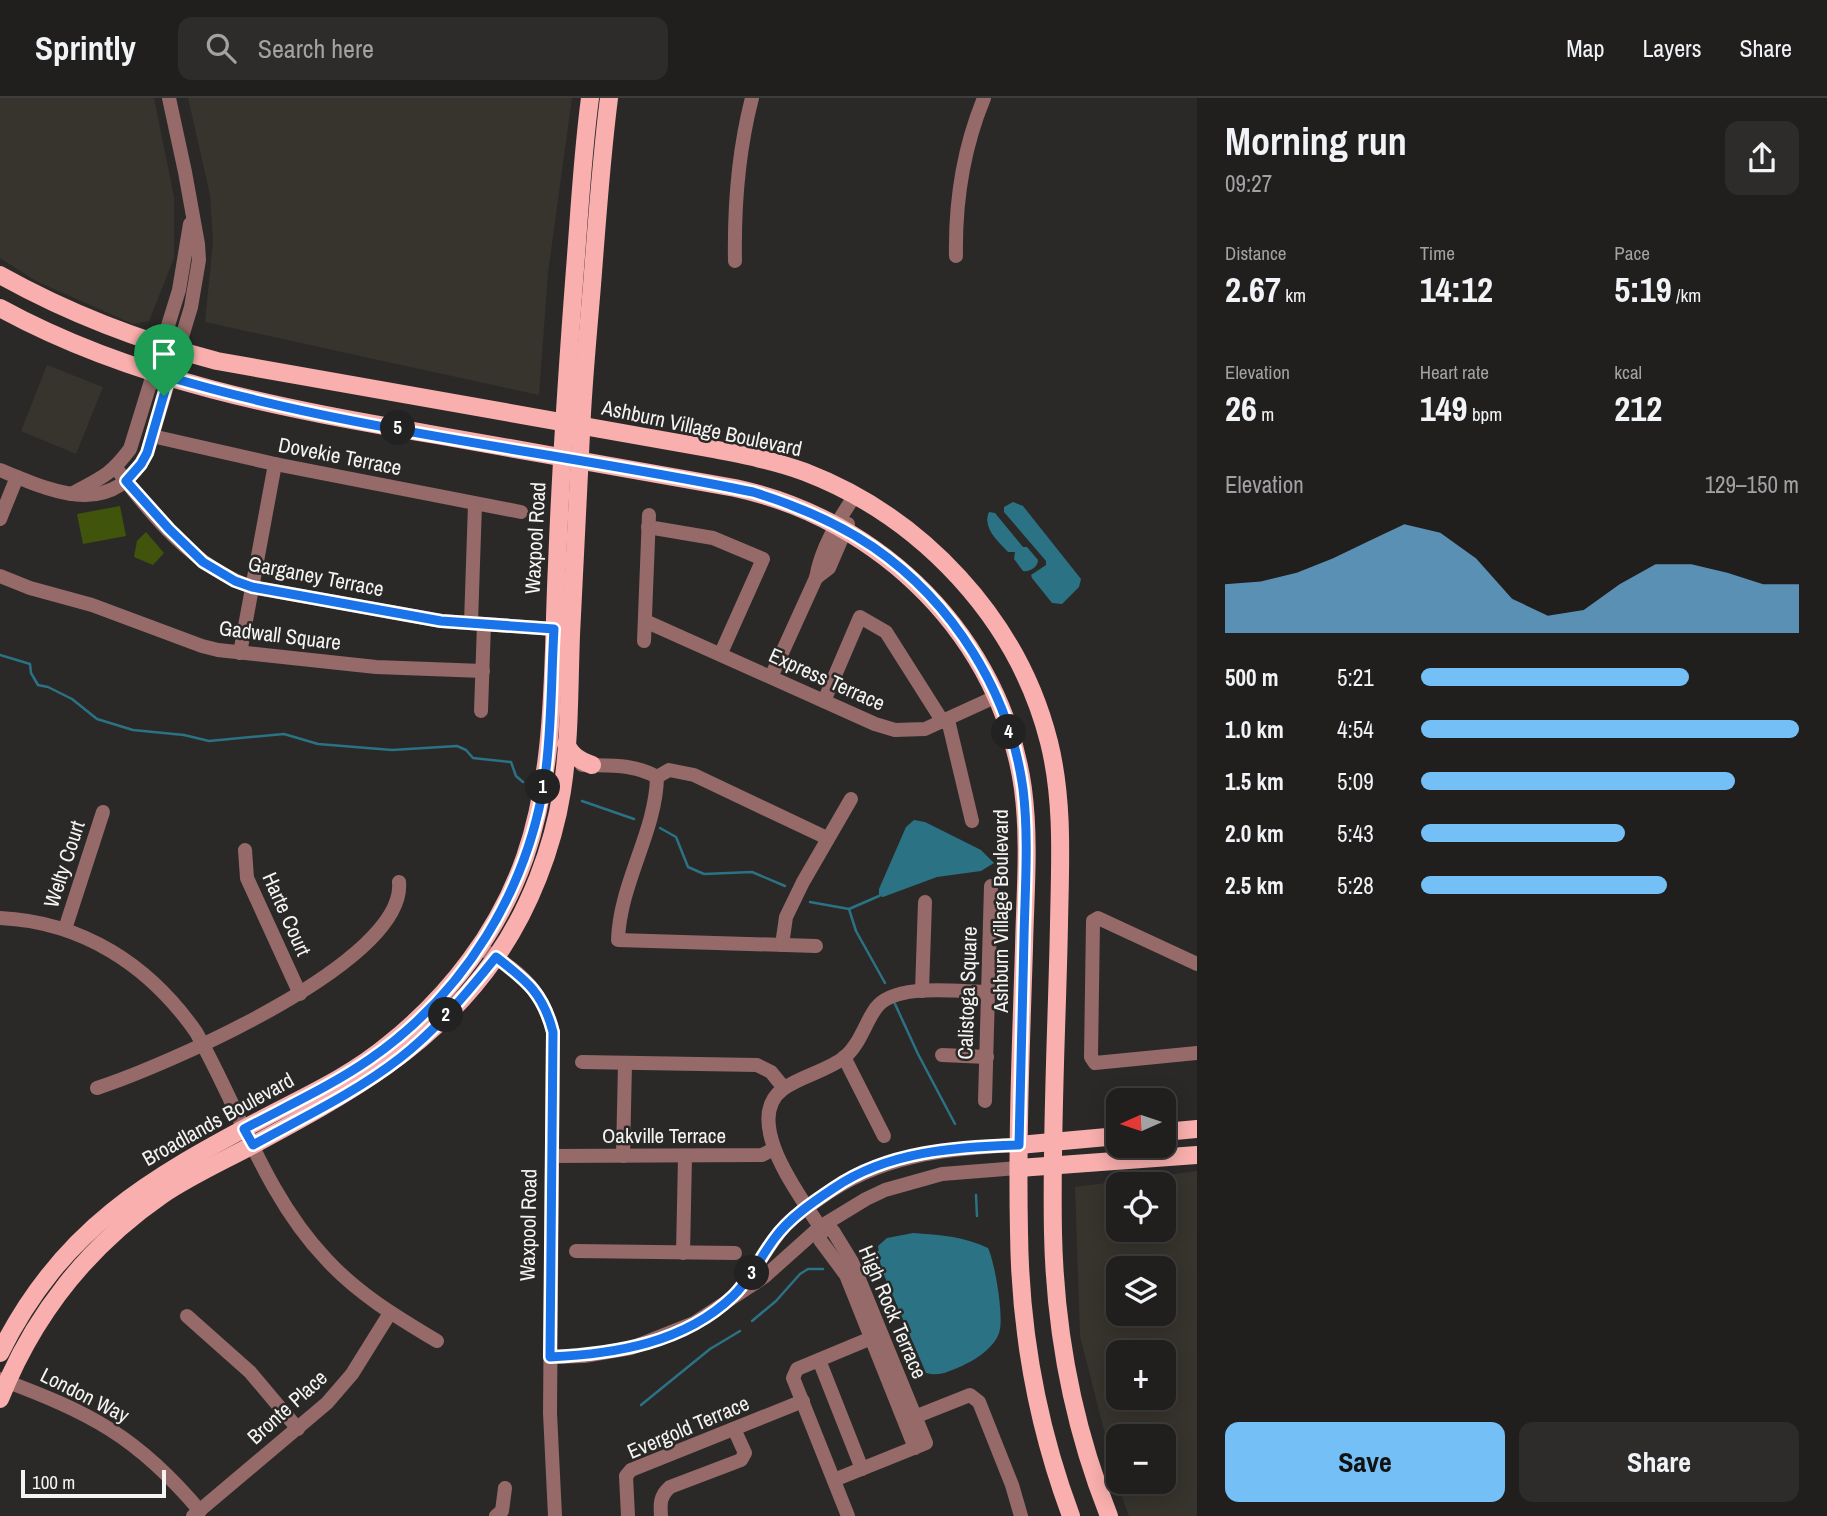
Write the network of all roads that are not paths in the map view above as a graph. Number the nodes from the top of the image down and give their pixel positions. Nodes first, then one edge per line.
1 (169, 98) edge
2 (590, 98) edge
3 (609, 98) edge
4 (752, 98) edge
5 (984, 98) edge
6 (956, 256) dead end
7 (735, 261) dead end
8 (0, 275) edge
9 (0, 308) edge
10 (170, 348) junction
11 (162, 375) junction
12 (563, 422) junction
13 (581, 426) junction
14 (152, 436) junction
15 (561, 458) junction
16 (580, 461) junction
17 (275, 464) junction
18 (116, 468) junction
19 (0, 470) edge
20 (17, 477) junction
21 (126, 481) junction
22 (71, 494) junction
23 (855, 495) junction
24 (475, 504) junction
25 (521, 512) dead end
26 (0, 519) edge
27 (841, 528) junction
28 (0, 576) edge
29 (252, 587) junction
30 (645, 621) junction
31 (478, 624) junction
32 (554, 629) junction
33 (644, 640) dead end
34 (240, 653) junction
35 (721, 653) junction
36 (483, 671) junction
37 (771, 677) junction
38 (995, 697) junction
39 (824, 701) junction
40 (481, 710) dead end
41 (945, 721) junction
42 (549, 727) junction
43 (566, 744) junction
44 (565, 762) junction
45 (592, 765) junction
46 (657, 777) junction
47 (851, 799) dead end
48 (103, 812) dead end
49 (972, 821) dead end
50 (827, 838) junction
51 (245, 850) dead end
52 (399, 882) dead end
53 (991, 886) dead end
54 (925, 902) dead end
55 (0, 918) edge
56 (65, 929) junction
57 (782, 945) junction
58 (816, 946) dead end
59 (480, 948) junction
60 (496, 957) junction
61 (1197, 964) edge
62 (922, 992) junction
63 (989, 992) junction
64 (300, 994) junction
65 (202, 1043) junction
66 (1197, 1053) edge
67 (942, 1055) dead end
68 (987, 1056) junction
69 (845, 1057) junction
70 (582, 1062) dead end
71 (625, 1063) junction
72 (97, 1088) dead end
73 (784, 1088) junction
74 (985, 1101) dead end
75 (244, 1129) junction
76 (1197, 1129) edge
77 (1176, 1131) edge
78 (884, 1136) dead end
79 (1106, 1137) edge
80 (1054, 1142) junction
81 (253, 1145) junction
82 (1019, 1145) junction
83 (775, 1149) junction
84 (1197, 1155) edge
85 (552, 1156) junction
86 (623, 1156) junction
87 (685, 1157) junction
88 (1054, 1165) junction
89 (1018, 1168) junction
90 (807, 1207) junction
91 (820, 1227) junction
92 (576, 1251) dead end
93 (683, 1253) junction
94 (735, 1254) dead end
95 (733, 1296) junction
96 (390, 1313) junction
97 (187, 1317) dead end
98 (876, 1336) junction
99 (437, 1341) dead end
100 (0, 1353) edge
101 (550, 1357) junction
102 (819, 1360) junction
103 (4, 1380) edge
104 (0, 1399) edge
105 (803, 1402) junction
106 (909, 1419) junction
107 (298, 1429) junction
108 (734, 1429) junction
109 (862, 1469) junction
110 (834, 1480) junction
111 (505, 1488) dead end
112 (197, 1513) edge
113 (496, 1516) edge
114 (555, 1516) edge
115 (628, 1516) edge
116 (661, 1516) edge
117 (848, 1516) edge
118 (1021, 1516) edge
119 (1071, 1516) edge
120 (1109, 1516) edge

1 - 10 street
2 - 12 main road, Waxpool Road
3 - 13 main road, Waxpool Road
4 - 7 street
5 - 6 street
8 - 10 main road, Ashburn Village Boulevard
9 - 11 main road, Ashburn Village Boulevard
10 - 11 street
10 - 12 main road, Ashburn Village Boulevard
11 - 14 street
11 - 15 main road, Ashburn Village Boulevard
11 - 18 street
12 - 13 main road, Ashburn Village Boulevard
12 - 15 main road, Waxpool Road
13 - 16 main road, Waxpool Road
13 - 23 main road, Ashburn Village Boulevard
14 - 17 street, Dovekie Terrace
14 - 21 street
15 - 16 main road, Ashburn Village Boulevard
15 - 32 main road, Waxpool Road
16 - 27 main road, Ashburn Village Boulevard
16 - 43 main road, Waxpool Road
17 - 24 street, Dovekie Terrace
17 - 29 street
18 - 21 street, Garganey Terrace
18 - 22 street
19 - 20 street
20 - 22 street
20 - 26 street
21 - 22 street
21 - 29 street, Garganey Terrace
23 - 27 street
23 - 80 main road, Ashburn Village Boulevard
24 - 25 street, Dovekie Terrace
24 - 31 street
27 - 37 street
27 - 38 main road, Ashburn Village Boulevard
28 - 34 street, Gadwall Square
29 - 31 street, Garganey Terrace
29 - 34 street
30 - 33 street
30 - 35 street, Express Terrace
30 - 35 street
31 - 32 street, Garganey Terrace
31 - 36 street
32 - 42 main road, Waxpool Road
34 - 36 street, Gadwall Square
35 - 37 street, Express Terrace
36 - 40 street
37 - 39 street, Express Terrace
38 - 41 street, Express Terrace
38 - 82 main road, Ashburn Village Boulevard
39 - 41 street, Express Terrace
39 - 41 street
41 - 49 street
42 - 44 main road
42 - 59 main road, Waxpool Road
43 - 44 main road, Waxpool Road
43 - 45 main road
44 - 45 street
44 - 60 main road, Waxpool Road
45 - 46 street
46 - 50 street
46 - 57 street
47 - 50 street
48 - 56 street, Welty Court
50 - 57 street
51 - 64 street, Harte Court
52 - 64 street
53 - 63 street, Calistoga Square
54 - 62 street
55 - 56 street
56 - 65 street
57 - 58 street
59 - 60 street, Waxpool Road
59 - 75 main road, Broadlands Boulevard
60 - 81 main road, Broadlands Boulevard
60 - 85 street, Waxpool Road
61 - 66 street
62 - 63 street
62 - 69 street
63 - 68 street, Calistoga Square
64 - 65 street
65 - 72 street
65 - 75 street
67 - 68 street
68 - 74 street, Calistoga Square
69 - 73 street
69 - 78 street
70 - 71 street
71 - 73 street
71 - 86 street
73 - 83 street, High Rock Terrace
75 - 81 street
75 - 100 main road, Broadlands Boulevard
76 - 77 main road
79 - 80 main road
80 - 82 main road
80 - 88 main road, Ashburn Village Boulevard
81 - 96 street
81 - 103 main road, Broadlands Boulevard
82 - 89 main road, Ashburn Village Boulevard
82 - 90 street
83 - 87 street, Oakville Terrace
83 - 90 street, High Rock Terrace
84 - 88 main road
85 - 86 street, Oakville Terrace
85 - 101 street, Waxpool Road
86 - 87 street, Oakville Terrace
87 - 93 street
88 - 89 main road
88 - 120 main road, Ashburn Village Boulevard
89 - 91 street
89 - 119 main road, Ashburn Village Boulevard
90 - 91 street, High Rock Terrace
90 - 95 street
91 - 95 street
91 - 98 street, High Rock Terrace
92 - 93 street
93 - 94 street
95 - 101 street
96 - 99 street
96 - 107 street, Bronte Place
97 - 107 street
98 - 102 street
98 - 106 street, High Rock Terrace
101 - 114 street, Waxpool Road
102 - 105 street
102 - 109 street
103 - 104 main road, Broadlands Boulevard
103 - 112 street, London Way
105 - 108 street, Evergold Terrace
105 - 110 street
106 - 109 street, High Rock Terrace
106 - 118 street
107 - 112 street, Bronte Place
108 - 115 street, Evergold Terrace
108 - 116 street
109 - 110 street, High Rock Terrace
110 - 117 street
111 - 113 street

